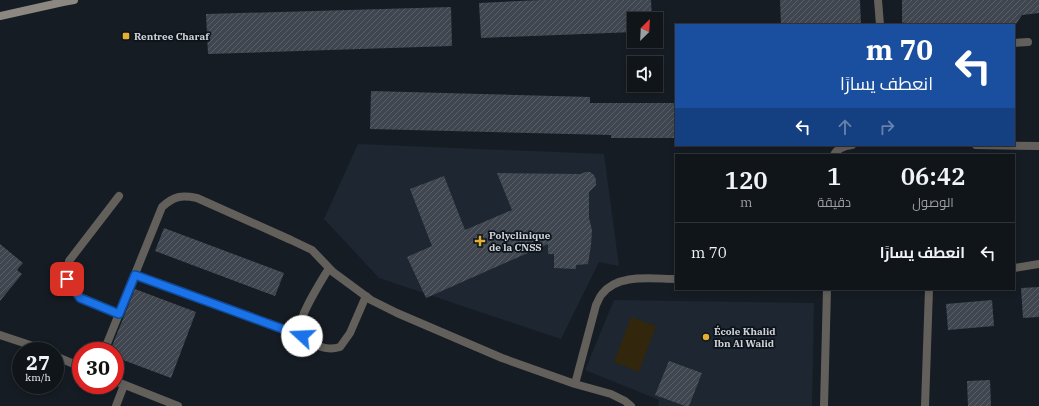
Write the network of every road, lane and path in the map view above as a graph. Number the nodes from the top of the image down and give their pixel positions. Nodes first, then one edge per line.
1 (74, 0) edge
2 (878, 0) edge
3 (0, 16) edge
4 (880, 24) edge
5 (1028, 42) dead end
6 (1015, 43) edge
7 (844, 146) edge
8 (1015, 146) edge
9 (1039, 146) edge
10 (834, 154) edge
11 (119, 196) dead end
12 (1039, 264) edge
13 (328, 268) junction
14 (1015, 268) edge
15 (135, 275) junction
16 (675, 279) edge
17 (827, 290) edge
18 (930, 290) edge
19 (366, 296) junction
20 (119, 314) junction
21 (0, 335) edge
22 (302, 336) junction
23 (21, 342) edge
24 (108, 342) edge
25 (575, 384) junction
26 (124, 385) edge
27 (121, 394) edge
28 (116, 406) edge
29 (178, 406) edge
30 (631, 406) edge
31 (824, 406) edge
32 (925, 406) edge

1 - 3 main road
2 - 4 street
5 - 6 street
7 - 10 street
8 - 9 street
11 - 20 street
12 - 14 street
13 - 15 street
13 - 19 street
13 - 22 street
15 - 20 street
15 - 22 street
16 - 25 street
17 - 31 street
18 - 32 street
19 - 22 street
19 - 25 street
20 - 24 street
21 - 23 street
25 - 30 street
26 - 29 street
27 - 28 street

